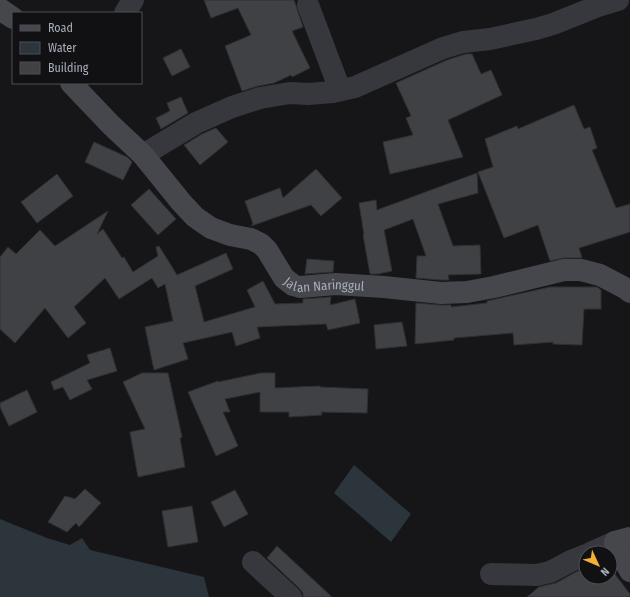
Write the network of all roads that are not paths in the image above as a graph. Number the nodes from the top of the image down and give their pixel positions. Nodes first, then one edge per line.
1 (133, 0) edge
2 (618, 0) edge
3 (308, 5) dead end
4 (0, 9) edge
5 (126, 12) edge
6 (12, 17) edge
7 (76, 85) edge
8 (340, 90) junction
9 (143, 155) junction
10 (630, 292) edge
11 (623, 540) edge
12 (610, 545) edge
13 (578, 558) edge
14 (253, 562) dead end
15 (630, 570) edge
16 (491, 574) dead end
17 (291, 597) edge

1 - 5 street
2 - 8 street
3 - 8 street
4 - 6 street
7 - 9 street, Jalan Naringgul
8 - 9 street
9 - 10 street, Jalan Naringgul
11 - 12 street
11 - 15 street
13 - 16 street
14 - 17 street

